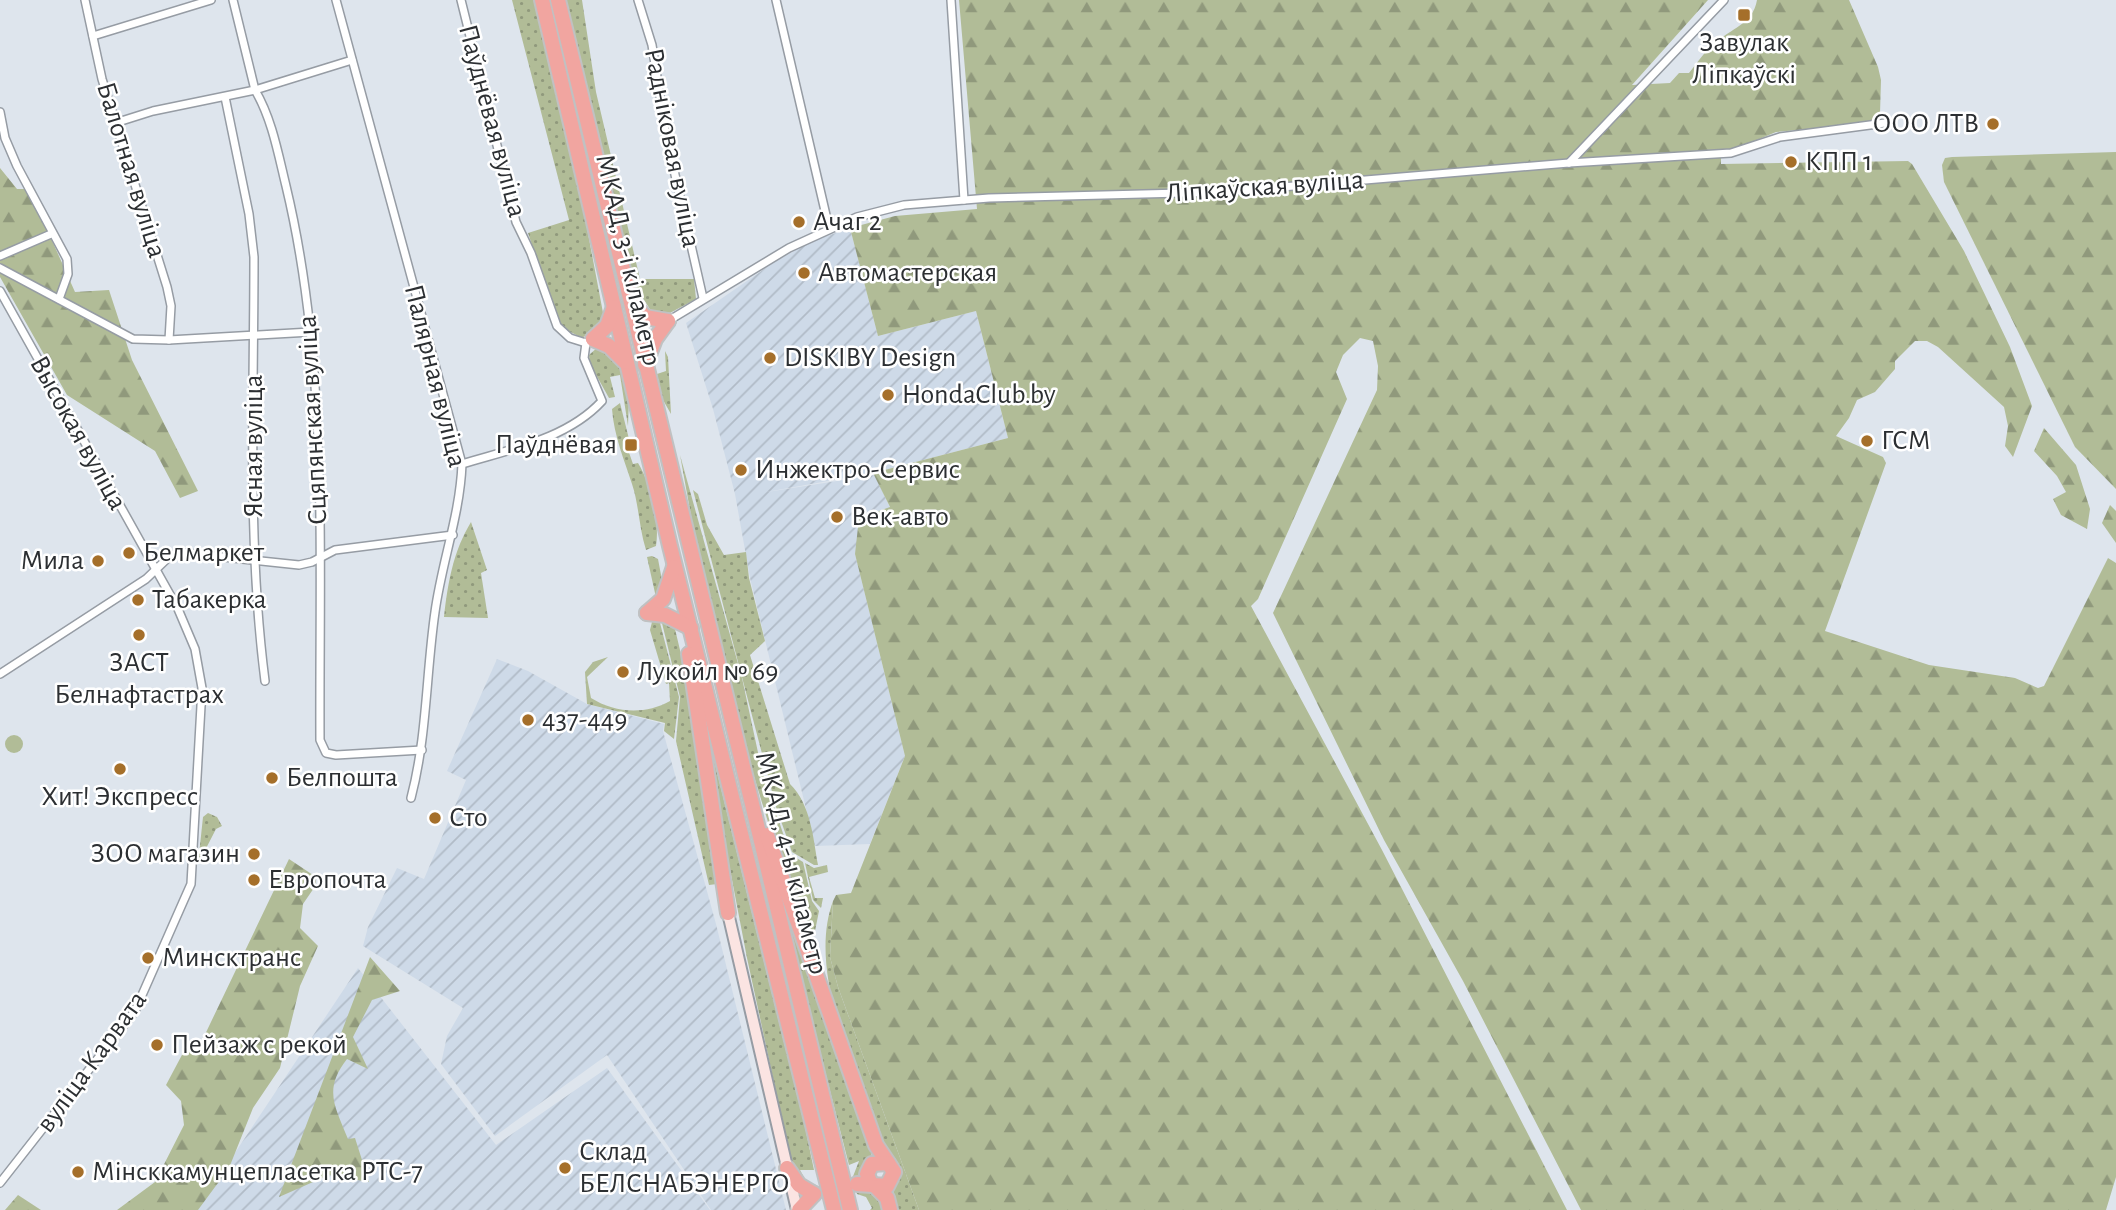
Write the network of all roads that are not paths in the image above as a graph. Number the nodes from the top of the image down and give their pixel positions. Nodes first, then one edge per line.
1 (85, 0) edge
2 (211, 0) edge
3 (233, 0) edge
4 (336, 0) edge
5 (461, 0) edge
6 (542, 0) edge
7 (558, 0) edge
8 (638, 0) edge
9 (776, 0) edge
10 (951, 0) edge
11 (1724, 0) edge
12 (93, 36) junction
13 (352, 60) junction
14 (255, 90) junction
15 (225, 97) junction
16 (0, 113) edge
17 (115, 123) junction
18 (1885, 123) dead end
19 (1569, 163) junction
20 (964, 200) junction
21 (829, 228) junction
22 (51, 234) junction
23 (0, 256) edge
24 (0, 268) edge
25 (1, 294) edge
26 (628, 295) junction
27 (703, 298) junction
28 (59, 299) junction
29 (614, 307) junction
30 (668, 321) junction
31 (311, 332) junction
32 (254, 337) junction
33 (169, 341) junction
34 (589, 341) junction
35 (627, 364) junction
36 (645, 366) junction
37 (462, 464) junction
38 (684, 527) joint
39 (666, 530) joint
40 (453, 535) junction
41 (319, 558) junction
42 (255, 560) junction
43 (674, 566) junction
44 (155, 570) junction
45 (691, 628) junction
46 (0, 674) edge
47 (265, 681) dead end
48 (422, 750) junction
49 (746, 782) junction
50 (411, 799) dead end
51 (728, 913) joint
52 (888, 1163) junction
53 (787, 1168) junction
54 (871, 1182) junction
55 (0, 1183) edge
56 (891, 1183) junction
57 (797, 1206) edge
58 (834, 1210) edge
59 (850, 1210) edge
60 (890, 1210) edge

1 - 12 street, Балотная вуліца
2 - 12 street
3 - 14 street, Сцяпянская вуліца
4 - 13 street, Палярная вуліца
5 - 34 street, Паўднёвая вуліца
6 - 29 highway, МКАД, 3-і кіламетр
7 - 26 highway, МКАД, 3-і кіламетр
8 - 27 street, Радніковая вуліца
9 - 21 street
10 - 20 street
11 - 19 street
12 - 17 street, Балотная вуліца
13 - 14 street
13 - 37 street, Палярная вуліца
14 - 15 street
14 - 31 street, Сцяпянская вуліца
15 - 17 street
15 - 32 street, Ясная вуліца
16 - 22 street
17 - 33 street, Балотная вуліца
18 - 19 street, Ліпкаўская вуліца
19 - 20 street, Ліпкаўская вуліца
20 - 21 street, Ліпкаўская вуліца
21 - 27 street, Ліпкаўская вуліца
22 - 23 street
22 - 28 street
24 - 28 street, Ясная вуліца
25 - 44 street, Высокая вуліца
26 - 30 highway
26 - 36 highway, МКАД, 3-і кіламетр
27 - 30 street, Ліпкаўская вуліца
28 - 33 street, Ясная вуліца
29 - 34 highway
29 - 35 highway, МКАД, 3-і кіламетр
30 - 36 highway
31 - 32 street, Ясная вуліца
31 - 41 street, Сцяпянская вуліца
32 - 33 street, Ясная вуліца
32 - 42 street, Ясная вуліца
34 - 35 highway
34 - 37 street
35 - 39 highway, МКАД, 3-і кіламетр
36 - 38 highway, МКАД, 3-і кіламетр
37 - 40 street, Палярная вуліца
38 - 49 highway, МКАД, 4-ы кіламетр
39 - 43 highway, МКАД, 4-ы кіламетр
40 - 41 street
40 - 48 street, Палярная вуліца
41 - 42 street
41 - 48 street, Сцяпянская вуліца
42 - 44 street
42 - 47 street, Ясная вуліца
43 - 45 highway, МКАД, 4-ы кіламетр
43 - 45 highway
44 - 46 street
44 - 55 street, вуліца Карвата
45 - 51 highway
45 - 58 highway, МКАД, 4-ы кіламетр
48 - 50 street, Палярная вуліца
49 - 52 highway
49 - 59 highway, МКАД, 4-ы кіламетр
51 - 53 main road
52 - 54 highway
52 - 56 highway
53 - 57 main road
53 - 57 highway
54 - 56 highway
54 - 60 highway
56 - 60 highway

